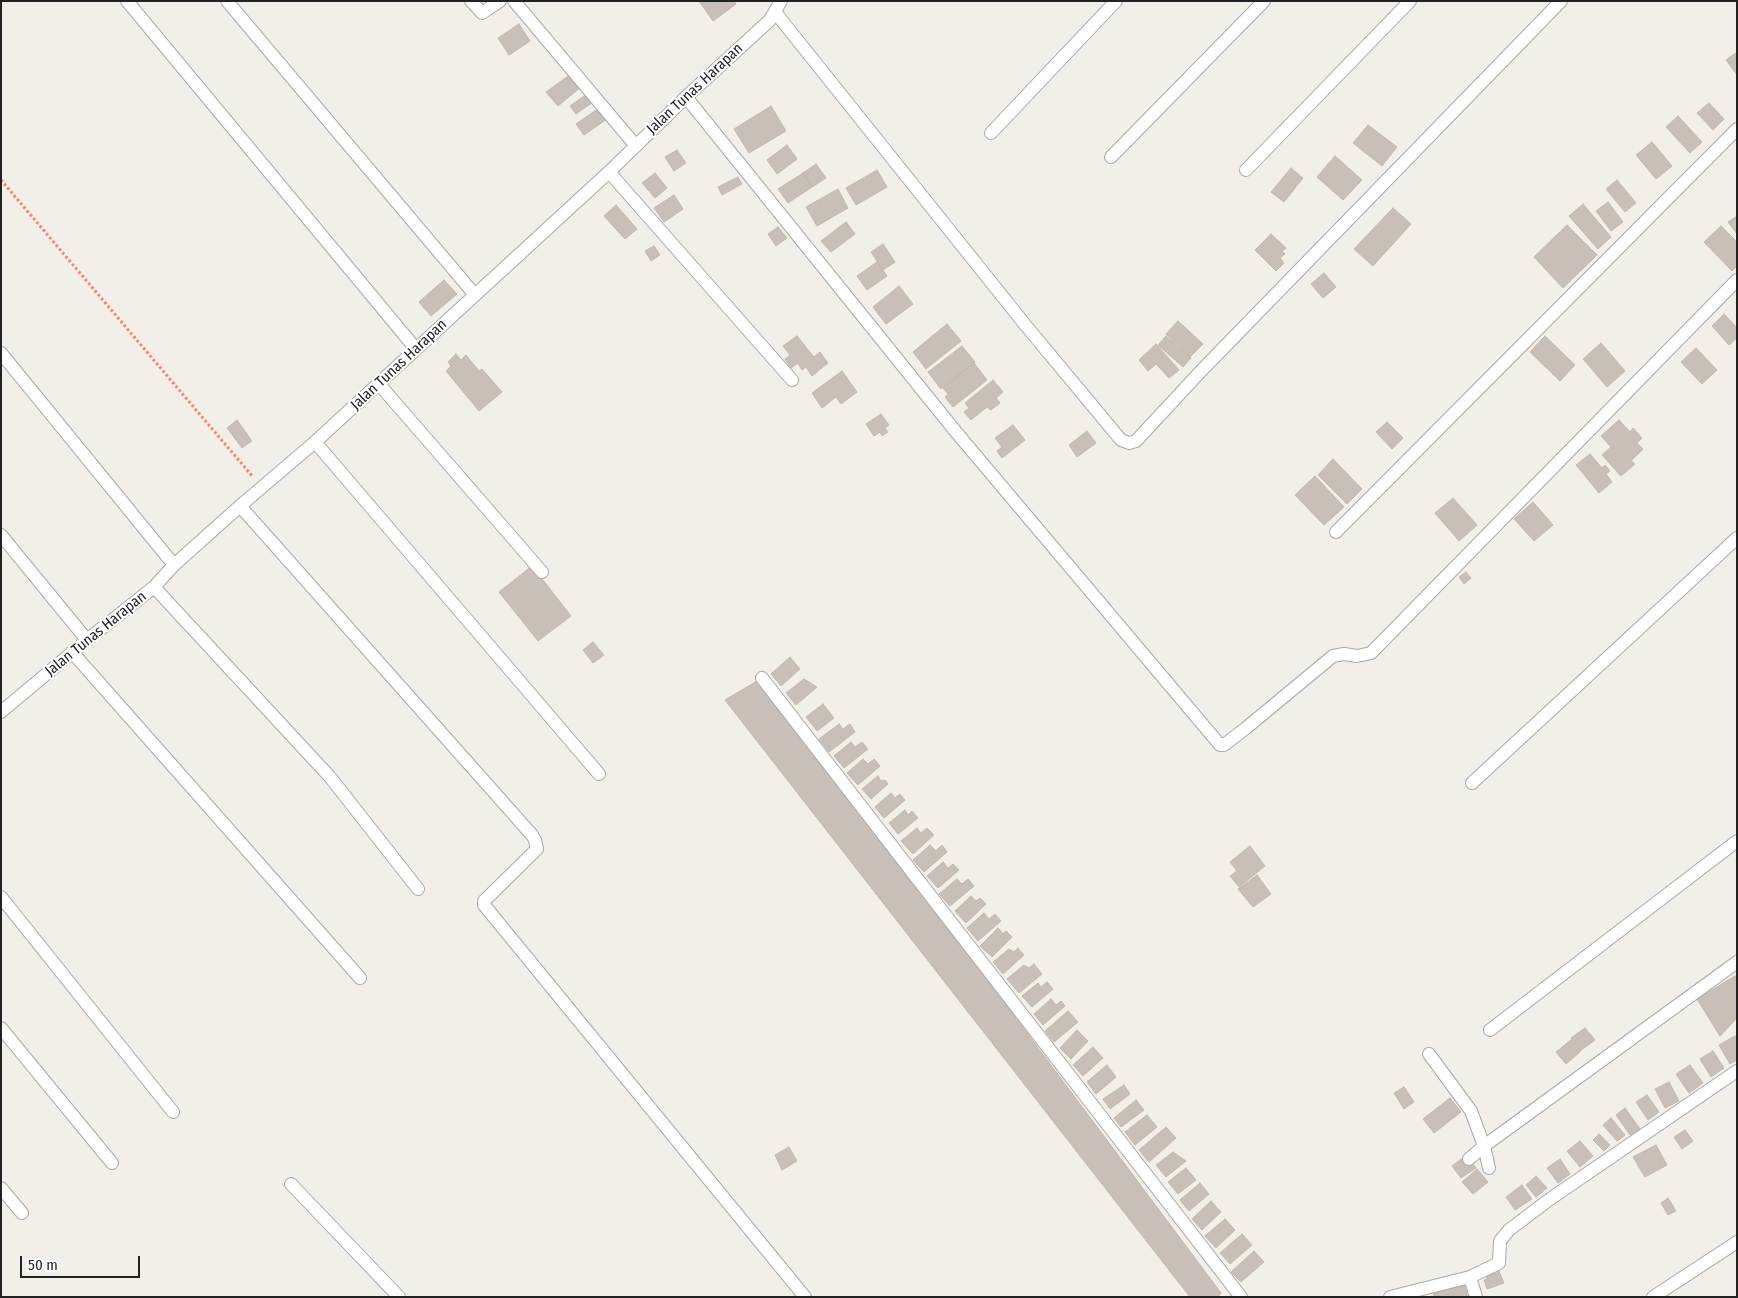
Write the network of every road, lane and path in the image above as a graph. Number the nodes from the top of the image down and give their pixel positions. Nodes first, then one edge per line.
1 (127, 1) edge
2 (227, 1) edge
3 (471, 1) edge
4 (500, 1) edge
5 (514, 1) edge
6 (1116, 1) edge
7 (1264, 1) edge
8 (1410, 1) edge
9 (1561, 1) edge
10 (778, 7) edge
11 (686, 97) junction
12 (1737, 129) edge
13 (991, 133) dead end
14 (636, 146) junction
15 (1111, 156) dead end
16 (1246, 170) dead end
17 (609, 172) junction
18 (1, 180) edge
19 (1737, 280) edge
20 (475, 294) junction
21 (416, 348) junction
22 (1, 353) edge
23 (792, 380) dead end
24 (378, 383) junction
25 (314, 442) junction
26 (262, 487) junction
27 (240, 506) junction
28 (1336, 532) dead end
29 (1, 535) edge
30 (1737, 538) edge
31 (174, 565) junction
32 (542, 572) dead end
33 (154, 587) junction
34 (87, 640) junction
35 (72, 652) junction
36 (762, 678) dead end
37 (1, 712) edge
38 (599, 774) dead end
39 (1472, 784) dead end
40 (1737, 841) edge
41 (418, 889) dead end
42 (1, 897) edge
43 (1737, 962) edge
44 (360, 978) dead end
45 (1, 1028) edge
46 (1490, 1030) dead end
47 (1429, 1054) dead end
48 (1737, 1071) edge
49 (173, 1112) dead end
50 (1484, 1146) junction
51 (1469, 1159) dead end
52 (112, 1163) dead end
53 (1488, 1168) dead end
54 (291, 1184) dead end
55 (1, 1188) edge
56 (22, 1213) dead end
57 (1737, 1242) edge
58 (1470, 1277) junction
59 (399, 1297) edge
60 (805, 1297) edge
61 (1241, 1297) edge
62 (1390, 1297) edge
63 (1476, 1297) edge
64 (1653, 1297) edge

1 - 21 street
2 - 20 street
3 - 4 street
5 - 14 street
6 - 13 street
7 - 15 street
8 - 16 street
9 - 10 street
10 - 11 street, Jalan Tunas Harapan
11 - 14 street, Jalan Tunas Harapan
11 - 19 street
12 - 28 street
14 - 17 street, Jalan Tunas Harapan
17 - 20 street, Jalan Tunas Harapan
17 - 23 street
18 - 26 path
20 - 21 street, Jalan Tunas Harapan
21 - 24 street, Jalan Tunas Harapan
22 - 31 street
24 - 25 street, Jalan Tunas Harapan
24 - 32 street
25 - 26 street, Jalan Tunas Harapan
25 - 38 street
26 - 27 street, Jalan Tunas Harapan
27 - 31 street, Jalan Tunas Harapan
27 - 60 street
29 - 34 street
30 - 39 street
31 - 33 street, Jalan Tunas Harapan
33 - 34 street, Jalan Tunas Harapan
33 - 41 street
34 - 35 street, Jalan Tunas Harapan
35 - 37 street, Jalan Tunas Harapan
35 - 44 street
36 - 61 street
40 - 46 street
42 - 49 street
43 - 50 street
45 - 52 street
47 - 50 street
48 - 58 street
50 - 51 street
50 - 53 street
54 - 59 street
55 - 56 street
57 - 64 street
58 - 62 street
58 - 63 street

